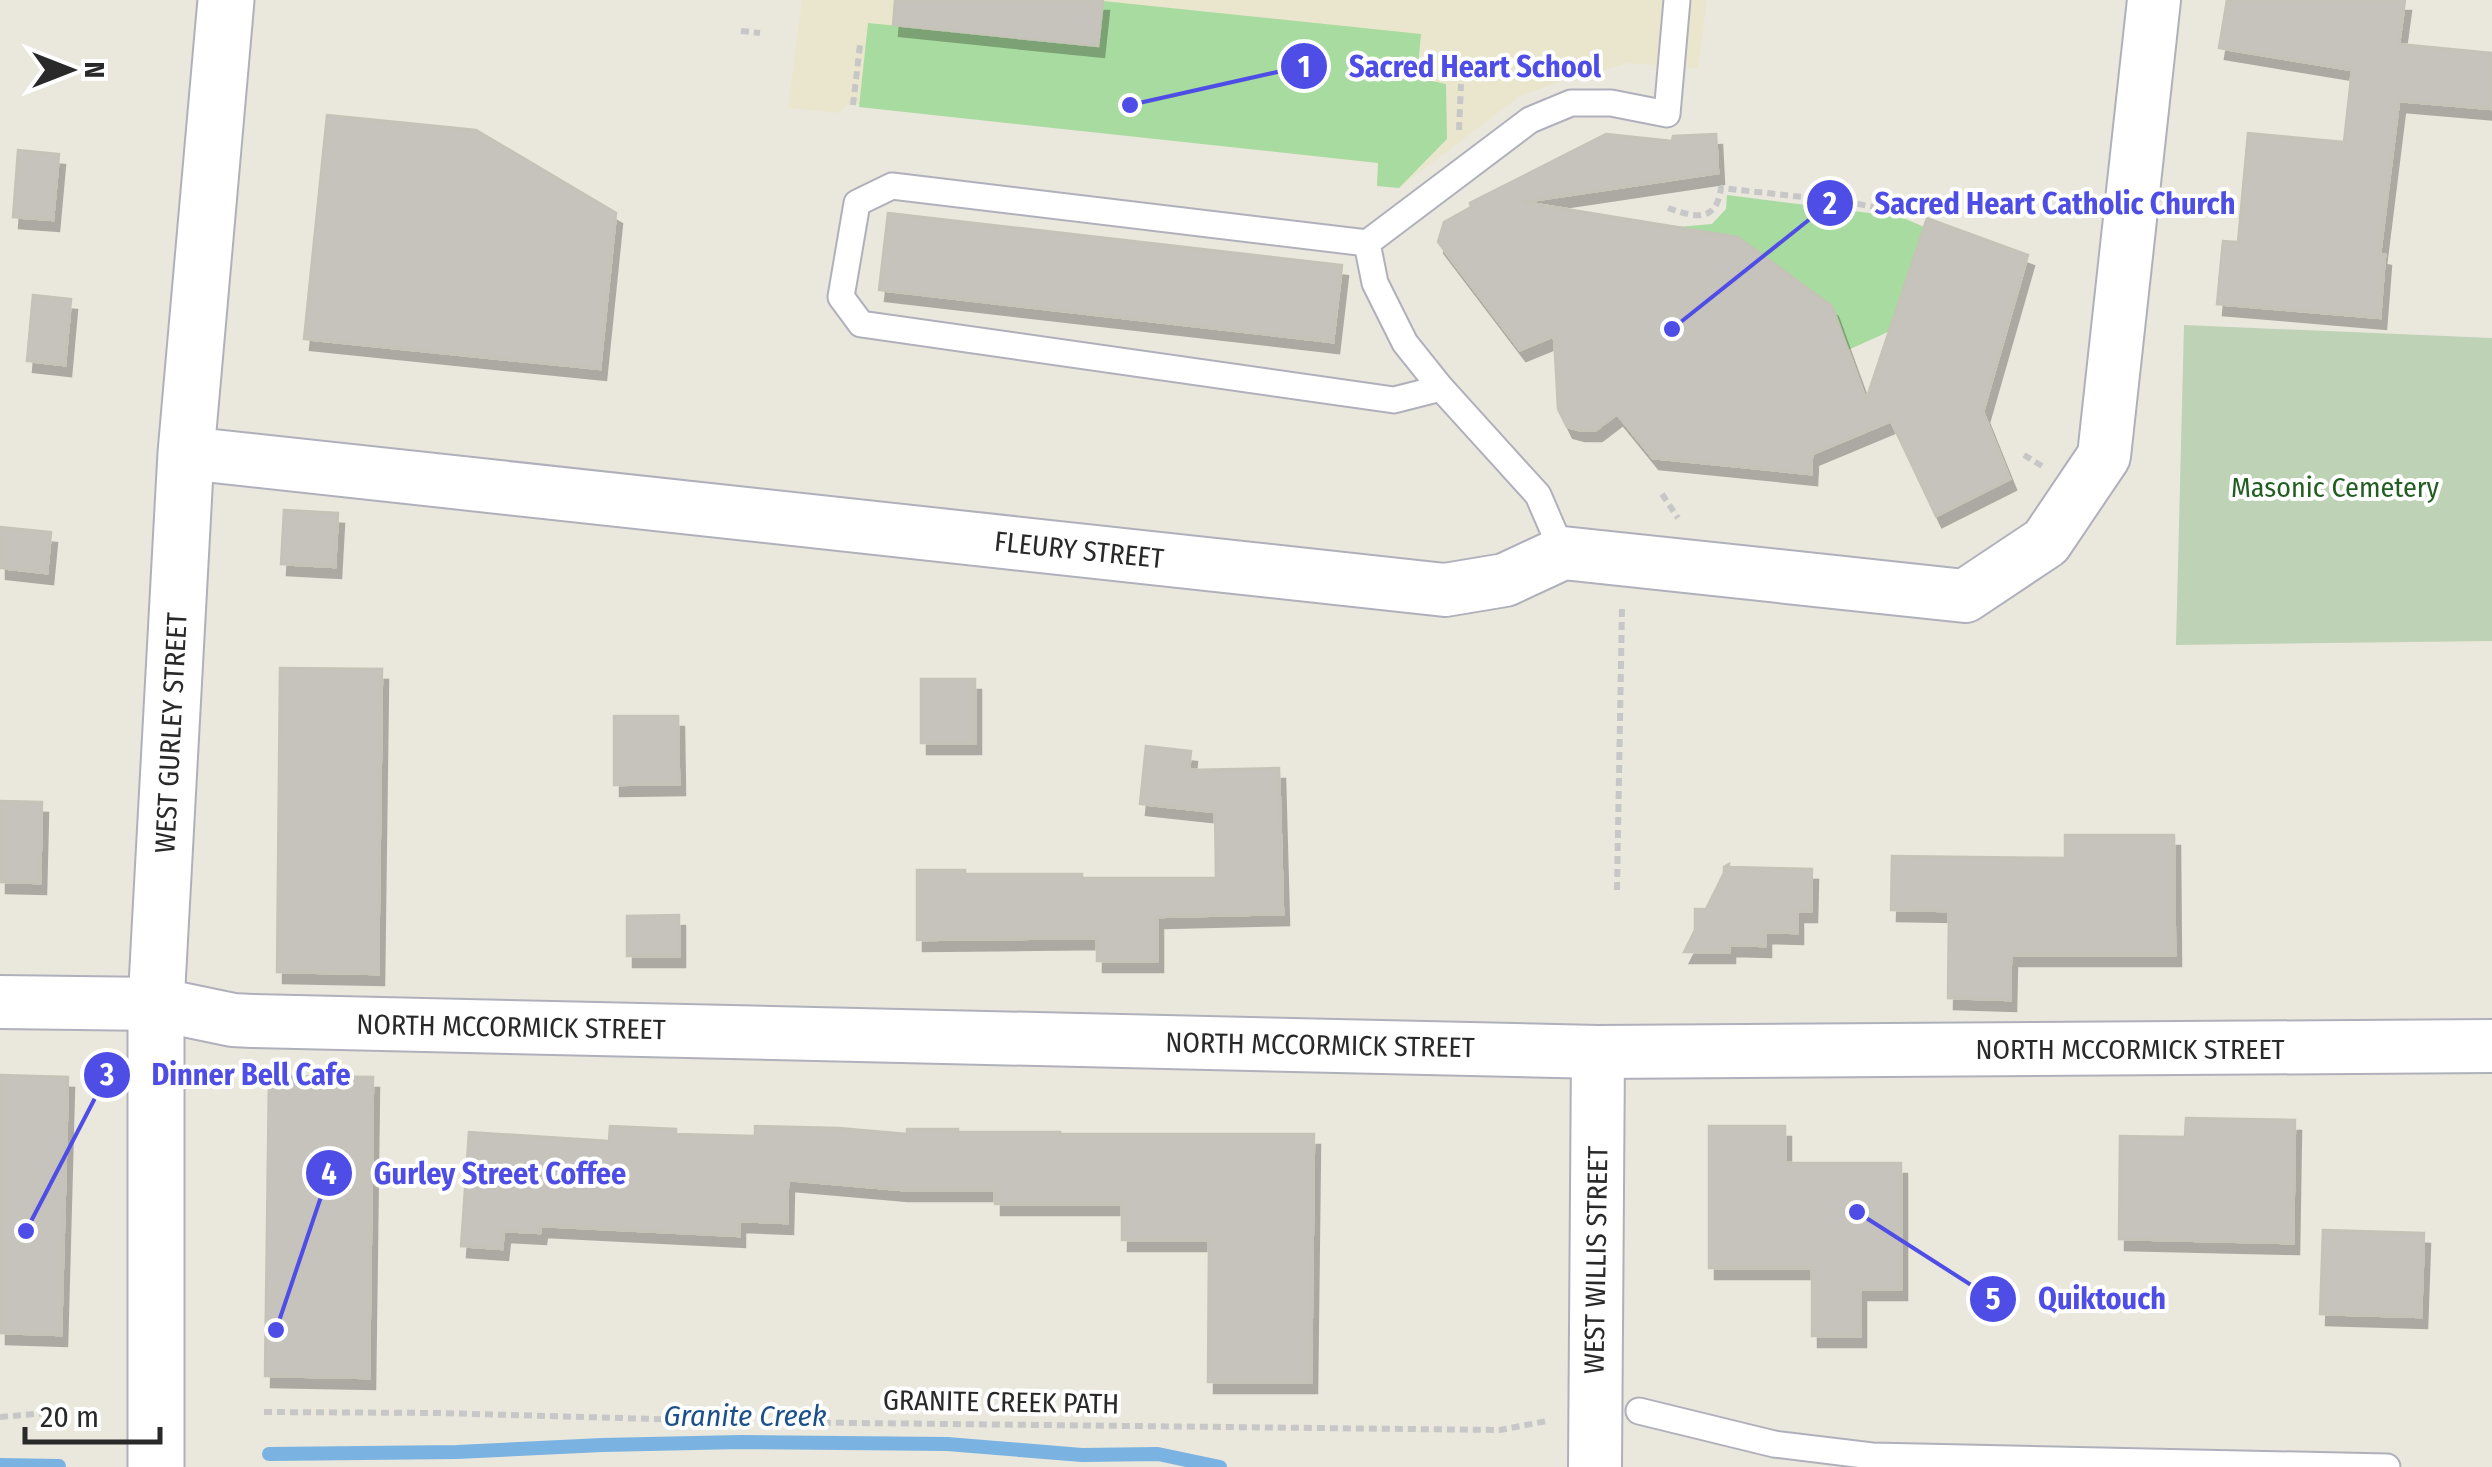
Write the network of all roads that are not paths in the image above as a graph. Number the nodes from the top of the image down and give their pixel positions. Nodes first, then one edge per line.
1 (226, 0) edge
2 (1677, 0) edge
3 (2154, 0) edge
4 (1367, 242) junction
5 (1441, 388) junction
6 (186, 453) junction
7 (1563, 554) junction
8 (0, 1002) edge
9 (156, 1004) junction
10 (2490, 1046) edge
11 (1598, 1052) junction
12 (1639, 1410) dead end
13 (1582, 1444) edge
14 (156, 1467) edge
15 (2387, 1467) edge

1 - 6 main road, WEST GURLEY STREET
2 - 4 lane
3 - 7 street
4 - 5 lane
4 - 5 lane
5 - 7 lane
6 - 7 street, FLEURY STREET
6 - 9 main road, WEST GURLEY STREET
8 - 9 street, NORTH MCCORMICK STREET
9 - 11 street, NORTH MCCORMICK STREET
9 - 14 main road, WEST GURLEY STREET
10 - 11 street, NORTH MCCORMICK STREET
11 - 13 street, WEST WILLIS STREET
12 - 15 lane

